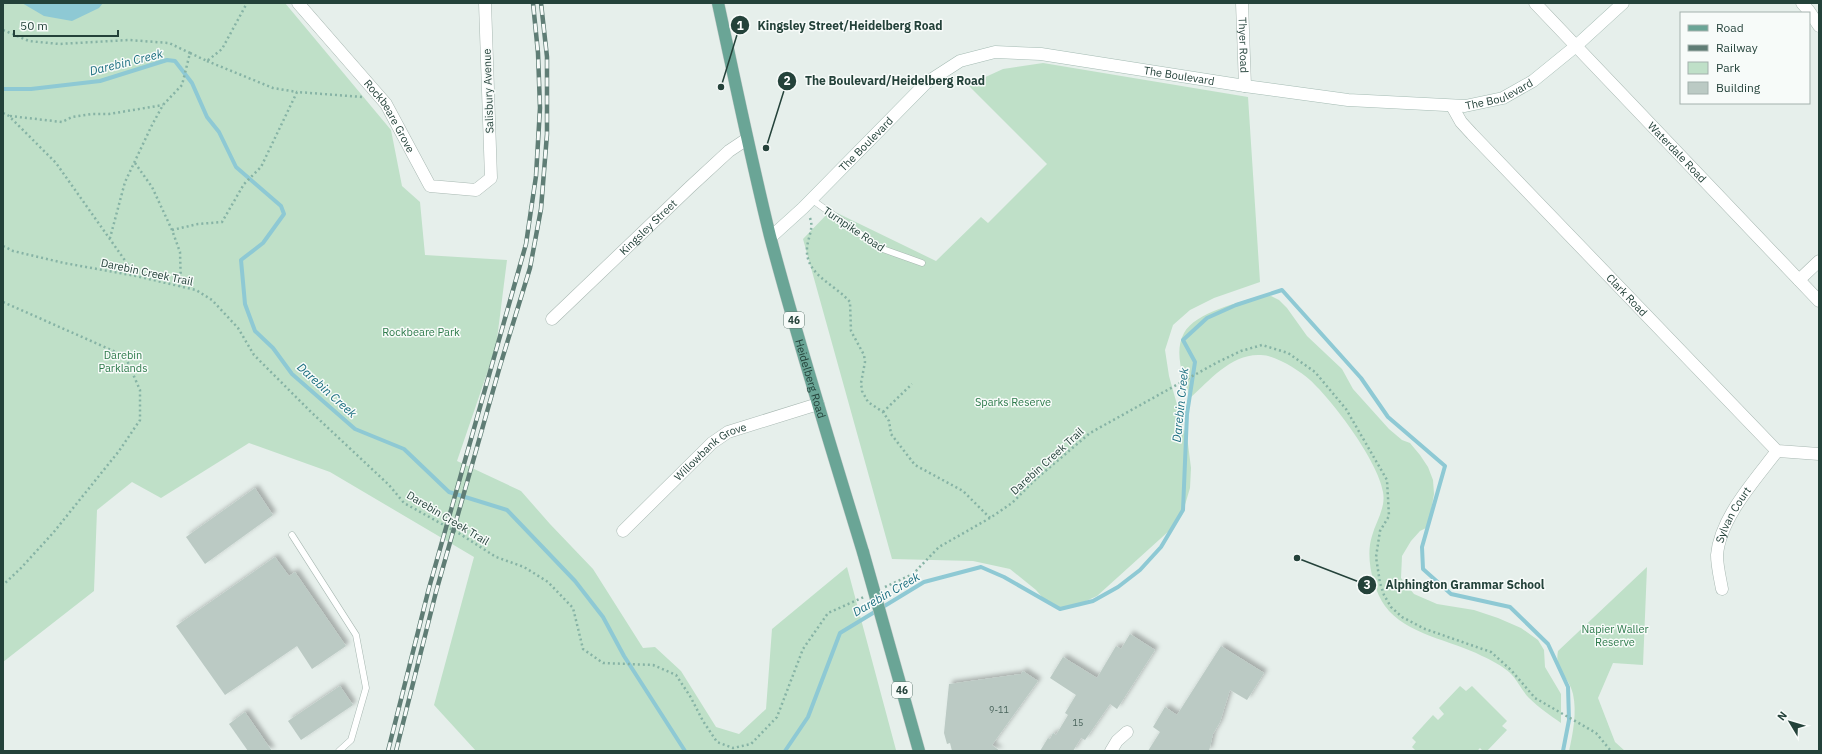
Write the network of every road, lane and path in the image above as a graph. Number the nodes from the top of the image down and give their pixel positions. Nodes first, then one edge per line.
1 (247, 3) edge
2 (298, 3) edge
3 (485, 3) edge
4 (718, 3) edge
5 (1242, 3) edge
6 (1535, 3) edge
7 (1623, 3) edge
8 (1802, 3) edge
9 (1819, 25) edge
10 (3, 30) edge
11 (1576, 46) junction
12 (190, 53) junction
13 (208, 61) junction
14 (1245, 86) junction
15 (297, 92) junction
16 (380, 97) junction
17 (163, 105) junction
18 (1452, 106) junction
19 (3, 113) edge
20 (9, 116) junction
21 (747, 139) junction
22 (134, 162) junction
23 (491, 178) joint
24 (807, 204) junction
25 (172, 230) junction
26 (771, 236) junction
27 (110, 238) junction
28 (3, 246) edge
29 (1819, 261) edge
30 (922, 264) dead end
31 (136, 276) junction
32 (1799, 280) junction
33 (180, 287) junction
34 (1819, 301) edge
35 (3, 302) edge
36 (552, 319) dead end
37 (912, 384) dead end
38 (818, 404) junction
39 (883, 412) junction
40 (1777, 451) junction
41 (1819, 454) edge
42 (990, 518) junction
43 (623, 531) dead end
44 (292, 535) dead end
45 (939, 547) dead end
46 (3, 584) edge
47 (1722, 589) dead end
48 (815, 631) dead end
49 (1127, 732) dead end
50 (339, 751) edge
51 (919, 751) edge
52 (1111, 751) edge
53 (1611, 751) edge

1 - 13 path
2 - 16 street, Rockbeare Grove
3 - 23 street, Salisbury Avenue
4 - 21 main road, Heidelberg Road / 46
5 - 14 street, Thyer Road
6 - 11 street, Waterdale Road
7 - 11 street, The Boulevard
8 - 9 street
10 - 12 path
11 - 18 street, The Boulevard
11 - 32 street, Waterdale Road
12 - 13 path
12 - 17 path
13 - 15 path
14 - 18 street, The Boulevard
14 - 24 street, The Boulevard
15 - 16 path
15 - 25 path
16 - 23 street, Rockbeare Grove
17 - 20 path
17 - 22 path
18 - 40 street, Clark Road
19 - 20 path
20 - 27 path
21 - 26 main road, Heidelberg Road / 46
21 - 36 street, Kingsley Street
22 - 25 path
22 - 27 path
24 - 26 street, The Boulevard
24 - 30 lane, Turnpike Road
24 - 39 path
25 - 33 path
26 - 38 main road, Heidelberg Road / 46
27 - 31 path
28 - 31 path, Darebin Creek Trail
29 - 32 street
31 - 33 path, Darebin Creek Trail
32 - 34 street, Waterdale Road
33 - 48 path, Darebin Creek Trail
35 - 46 path
37 - 39 path
38 - 43 street, Willowbank Grove
38 - 51 main road, Heidelberg Road / 46, bridge
39 - 42 path
40 - 41 street
40 - 47 street, Sylvan Court
42 - 45 path, Darebin Creek Trail
42 - 53 path, Darebin Creek Trail
44 - 50 lane
49 - 52 street

